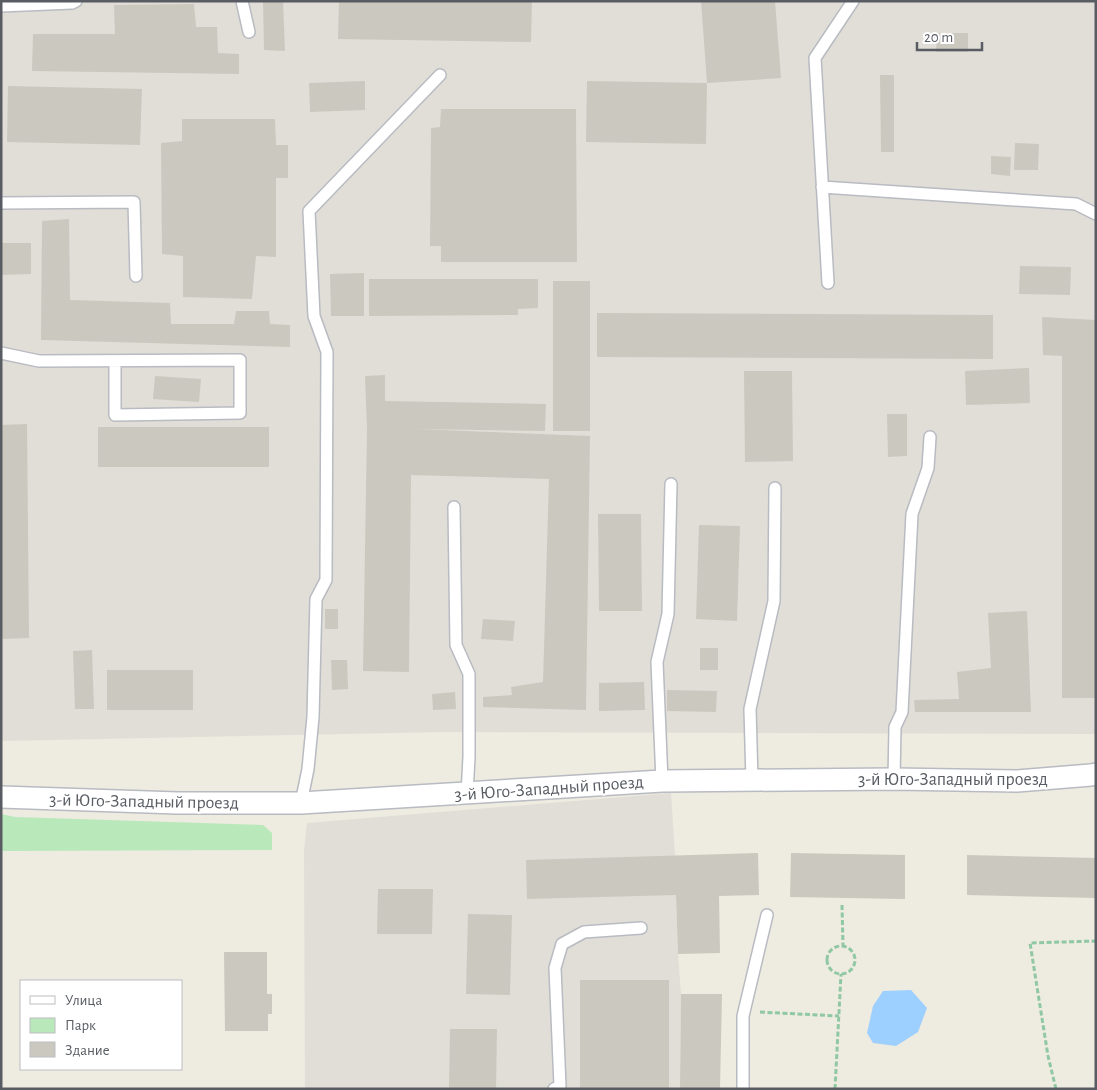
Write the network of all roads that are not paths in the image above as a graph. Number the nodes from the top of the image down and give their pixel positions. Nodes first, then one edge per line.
1 (76, 1) edge
2 (242, 1) edge
3 (853, 1) edge
4 (1, 6) edge
5 (249, 32) dead end
6 (440, 75) dead end
7 (822, 187) junction
8 (1, 203) edge
9 (1096, 214) edge
10 (136, 276) dead end
11 (828, 283) dead end
12 (1, 353) edge
13 (115, 362) junction
14 (930, 437) dead end
15 (670, 484) dead end
16 (775, 488) dead end
17 (454, 507) dead end
18 (1096, 774) edge
19 (894, 779) junction
20 (752, 780) junction
21 (662, 781) junction
22 (467, 794) junction
23 (1, 796) edge
24 (301, 803) junction
25 (767, 915) dead end
26 (641, 928) dead end
27 (558, 1088) edge
28 (743, 1089) edge

1 - 4 lane
2 - 5 lane
3 - 7 lane
6 - 24 lane
7 - 9 lane
7 - 11 lane
8 - 10 lane
12 - 13 lane
13 - 13 lane
14 - 19 lane
15 - 21 lane
16 - 20 lane
17 - 22 lane
18 - 19 street, 3-й Юго-Западный проезд
19 - 20 street, 3-й Юго-Западный проезд
20 - 21 street, 3-й Юго-Западный проезд
21 - 22 street, 3-й Юго-Западный проезд
22 - 24 street, 3-й Юго-Западный проезд
23 - 24 street, 3-й Юго-Западный проезд
25 - 28 lane
26 - 27 lane

